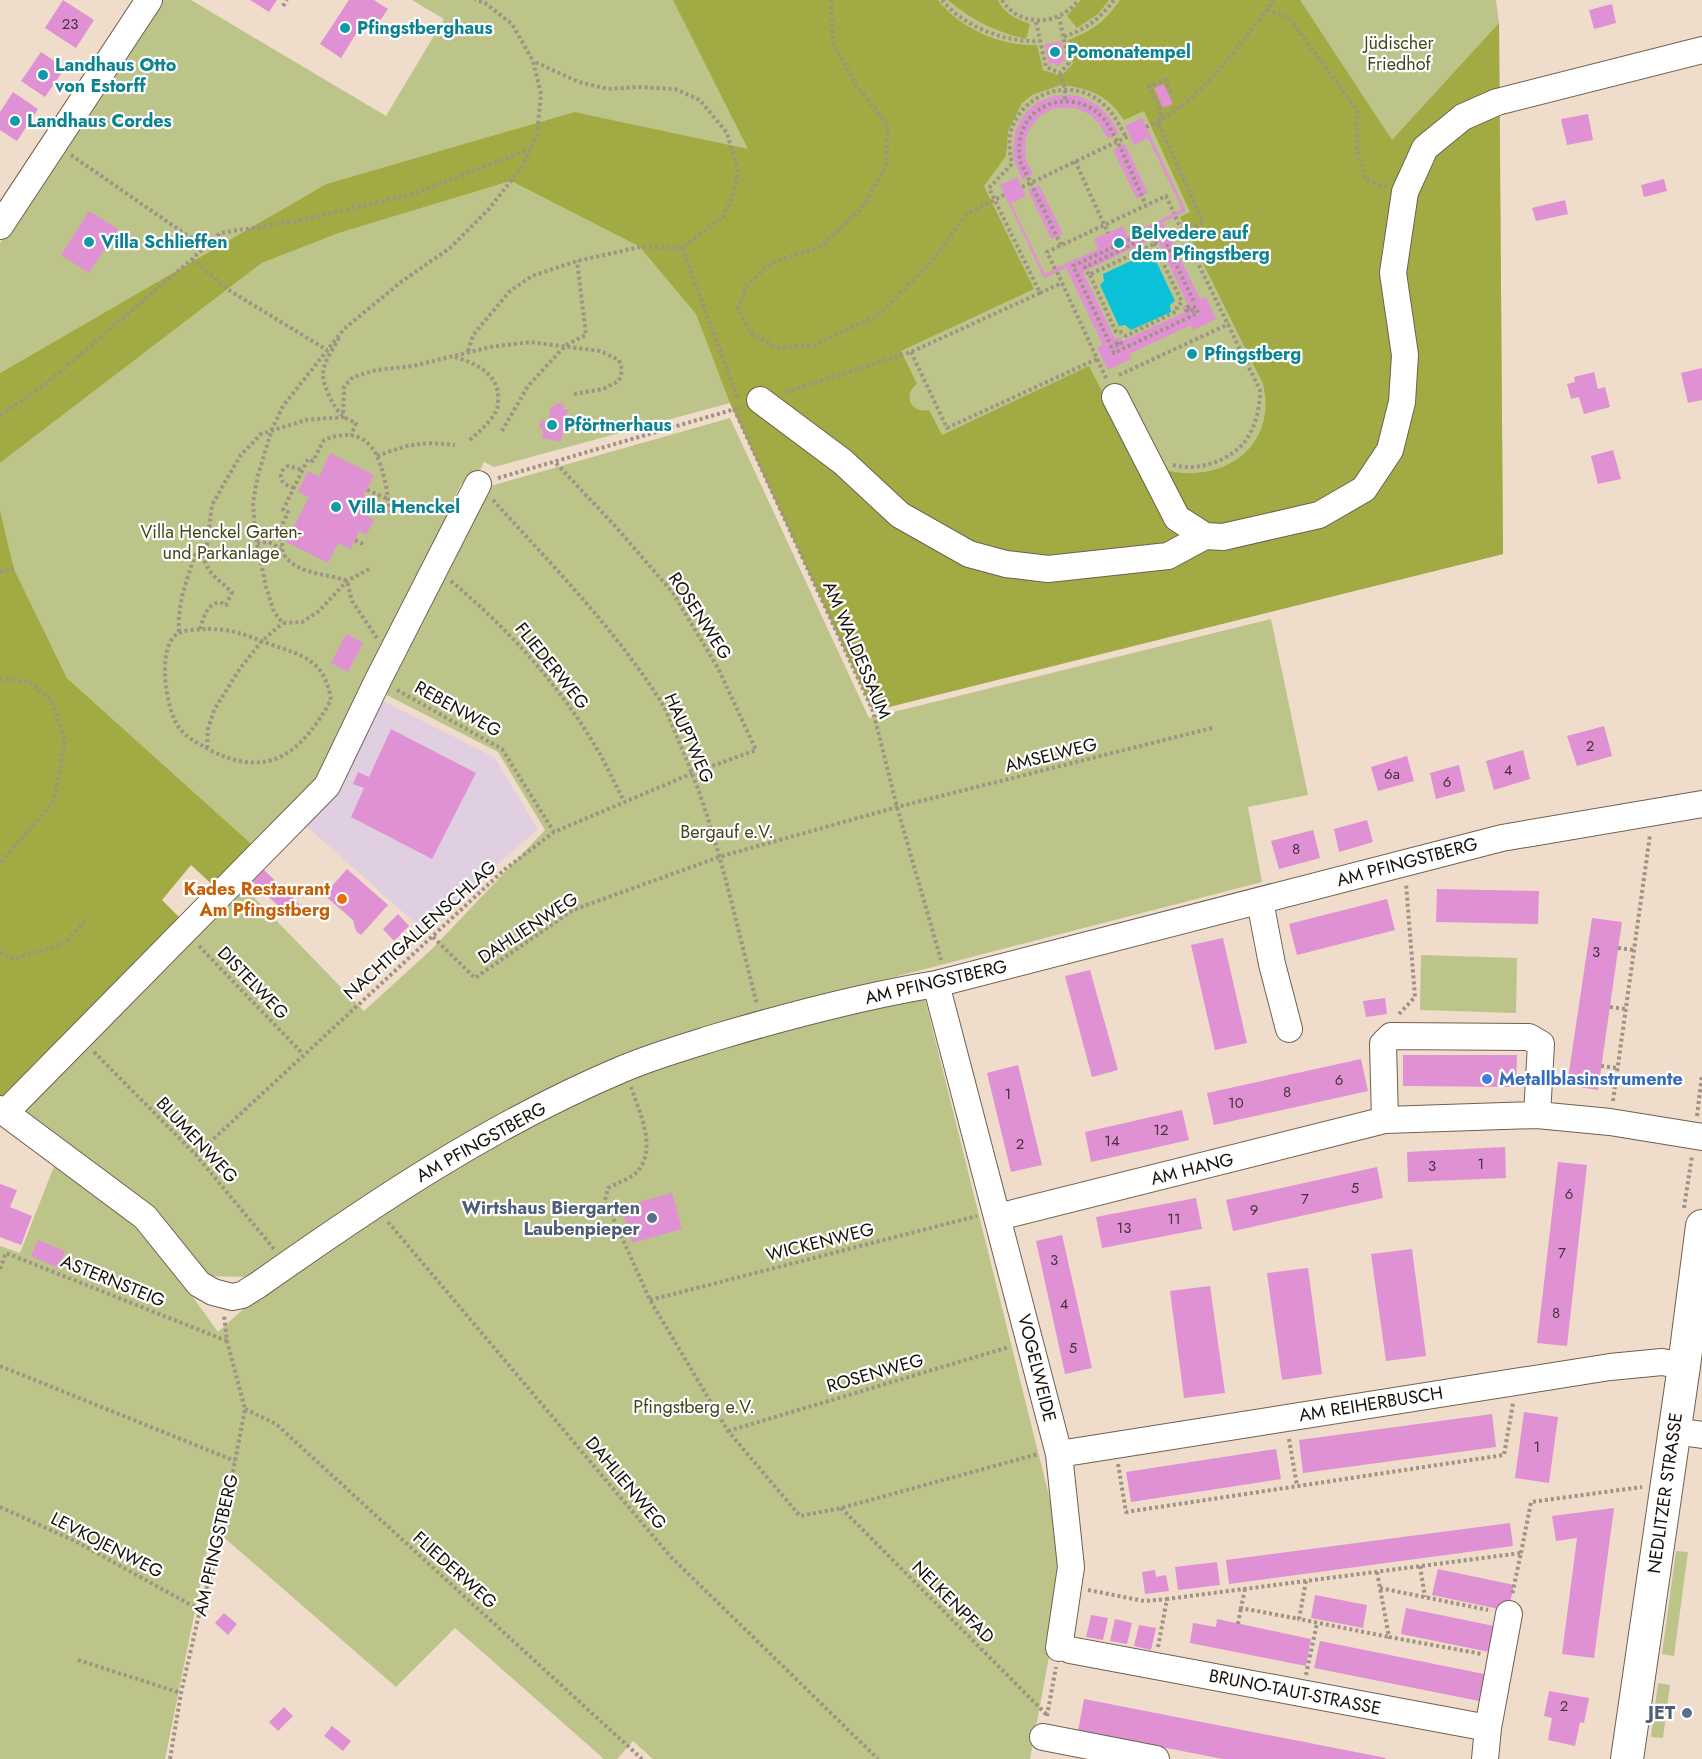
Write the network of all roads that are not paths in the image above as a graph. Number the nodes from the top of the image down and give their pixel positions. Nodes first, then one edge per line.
1 (149, 0) edge
2 (1702, 50) edge
3 (0, 226) edge
4 (1116, 397) dead end
5 (750, 404) road end
6 (478, 484) road end
7 (1205, 536) junction
8 (1702, 804) edge
9 (1260, 901) junction
10 (942, 983) junction
11 (1289, 1029) dead end
12 (3, 1111) edge
13 (1537, 1114) junction
14 (1385, 1120) junction
15 (1702, 1137) edge
16 (998, 1217) junction
17 (1702, 1226) edge
18 (1684, 1366) junction
19 (1688, 1433) edge
20 (1059, 1454) junction
21 (1509, 1614) road end
22 (1065, 1649) joint
23 (1045, 1726) road end
24 (1488, 1728) junction
25 (1156, 1759) edge
26 (1485, 1759) edge
27 (1627, 1759) edge

1 - 3 street
2 - 7 street
4 - 7 street
5 - 7 street
6 - 12 street
8 - 9 street, AM PFINGSTBERG
9 - 10 street, AM PFINGSTBERG
9 - 11 street
10 - 12 street, AM PFINGSTBERG
10 - 16 street, VOGELWEIDE
13 - 14 street, AM HANG
13 - 14 street
13 - 15 street, AM HANG
14 - 16 street, AM HANG
16 - 20 street, VOGELWEIDE
17 - 18 main road, NEDLITZER STRASSE
18 - 19 main road, NEDLITZER STRASSE
18 - 20 street, AM REIHERBUSCH
19 - 27 main road, NEDLITZER STRASSE
20 - 22 street, VOGELWEIDE
21 - 24 street
22 - 24 street, BRUNO-TAUT-STRASSE
23 - 25 street
24 - 26 street

